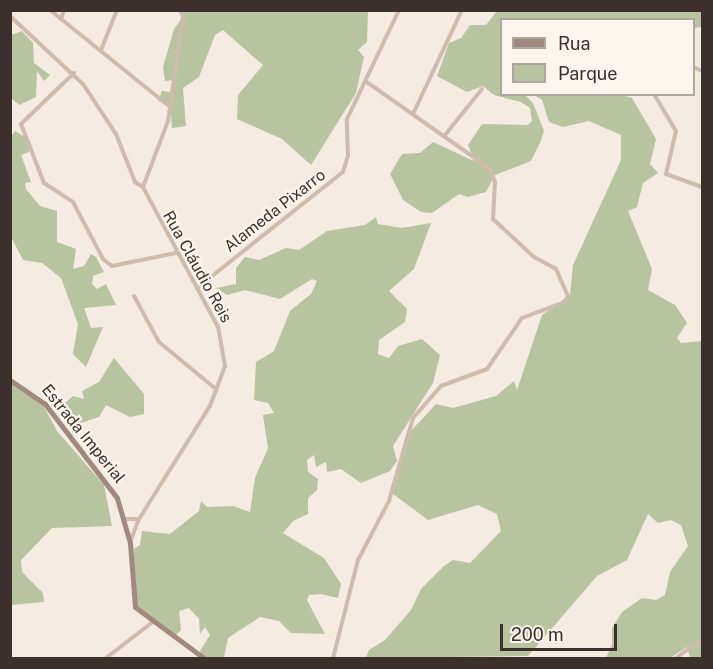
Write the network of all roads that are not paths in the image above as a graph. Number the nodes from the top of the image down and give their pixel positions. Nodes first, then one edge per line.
1 (50, 10) edge
2 (64, 10) edge
3 (117, 10) edge
4 (184, 10) edge
5 (399, 10) edge
6 (462, 10) edge
7 (10, 16) edge
8 (61, 19) junction
9 (101, 50) junction
10 (74, 73) junction
11 (365, 81) junction
12 (482, 89) dead end
13 (655, 96) edge
14 (170, 107) junction
15 (413, 114) junction
16 (445, 135) junction
17 (143, 187) junction
18 (702, 187) edge
19 (177, 253) junction
20 (197, 288) junction
21 (134, 296) dead end
22 (10, 380) edge
23 (217, 390) junction
24 (124, 519) junction
25 (139, 519) junction
26 (130, 543) junction
27 (154, 621) junction
28 (702, 639) edge
29 (106, 658) edge
30 (204, 658) edge
31 (333, 658) edge
32 (676, 658) edge

1 - 8 street
2 - 8 street
3 - 9 street
4 - 14 street
5 - 11 street, Alameda Pixarro
6 - 15 street
7 - 10 street, Rua Cláudio Reis
8 - 9 street
9 - 14 street
10 - 17 street, Rua Cláudio Reis
10 - 19 street
11 - 15 street
11 - 20 street, Alameda Pixarro
12 - 16 street
13 - 18 street
14 - 17 street
15 - 16 street
16 - 31 street
17 - 19 street, Rua Cláudio Reis
19 - 20 street, Rua Cláudio Reis
20 - 23 street, Rua Cláudio Reis
21 - 23 street
22 - 24 street, Estrada Imperial
23 - 25 street, Rua Cláudio Reis
24 - 25 street
24 - 26 street, Estrada Imperial
25 - 26 street, Rua Cláudio Reis
26 - 27 street, Estrada Imperial
27 - 29 street
27 - 30 street, Estrada Imperial
28 - 32 street

